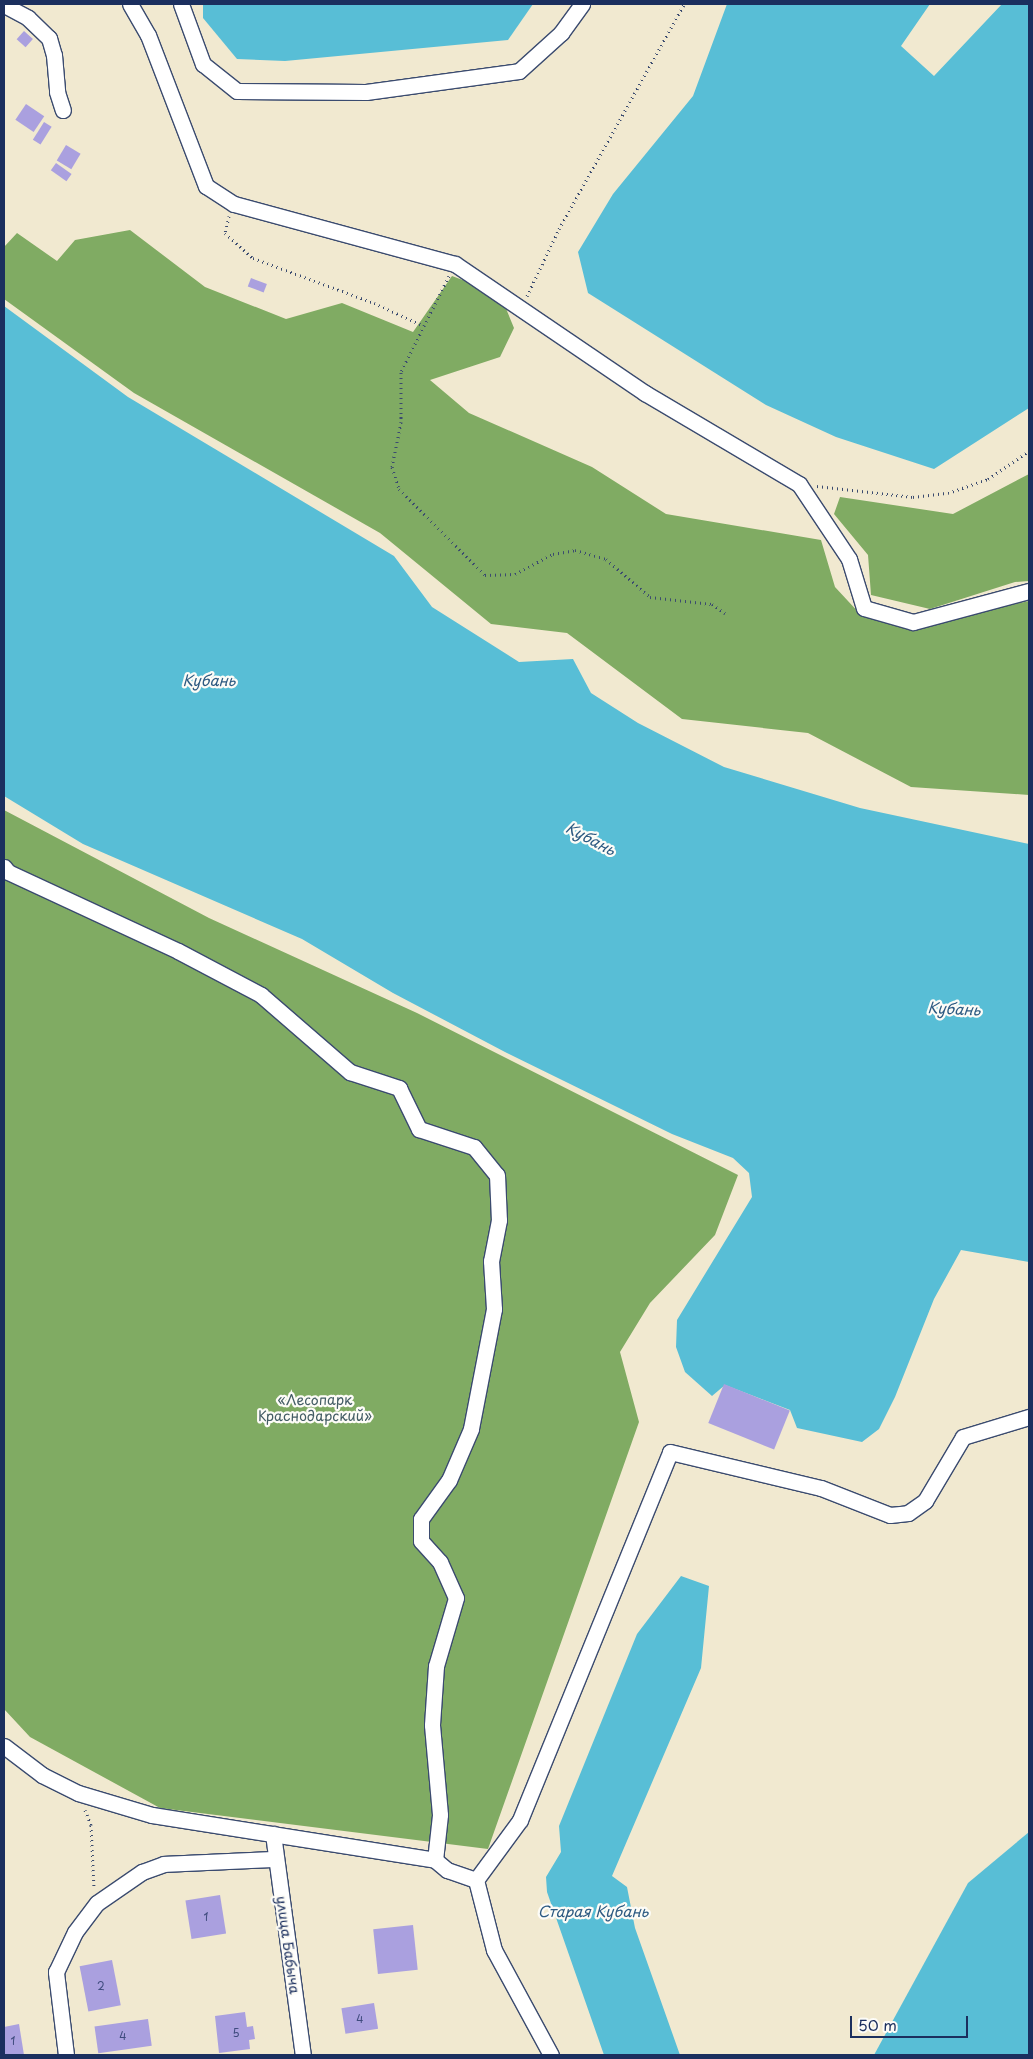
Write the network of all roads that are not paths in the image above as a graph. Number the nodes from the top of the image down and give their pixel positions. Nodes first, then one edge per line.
1 (130, 4) edge
2 (181, 4) edge
3 (582, 4) edge
4 (4, 5) edge
5 (63, 110) dead end
6 (1029, 591) edge
7 (4, 867) edge
8 (1029, 1417) edge
9 (4, 1746) edge
10 (273, 1834) junction
11 (276, 1859) junction
12 (435, 1860) junction
13 (476, 1880) junction
14 (66, 2055) edge
15 (303, 2055) edge
16 (551, 2055) edge

1 - 6 street
2 - 3 street
4 - 5 street
7 - 12 street
8 - 13 street
9 - 10 street
10 - 11 street, улица Бабыча
10 - 12 street
11 - 14 street
11 - 15 street, улица Бабыча
12 - 13 street
13 - 16 street

